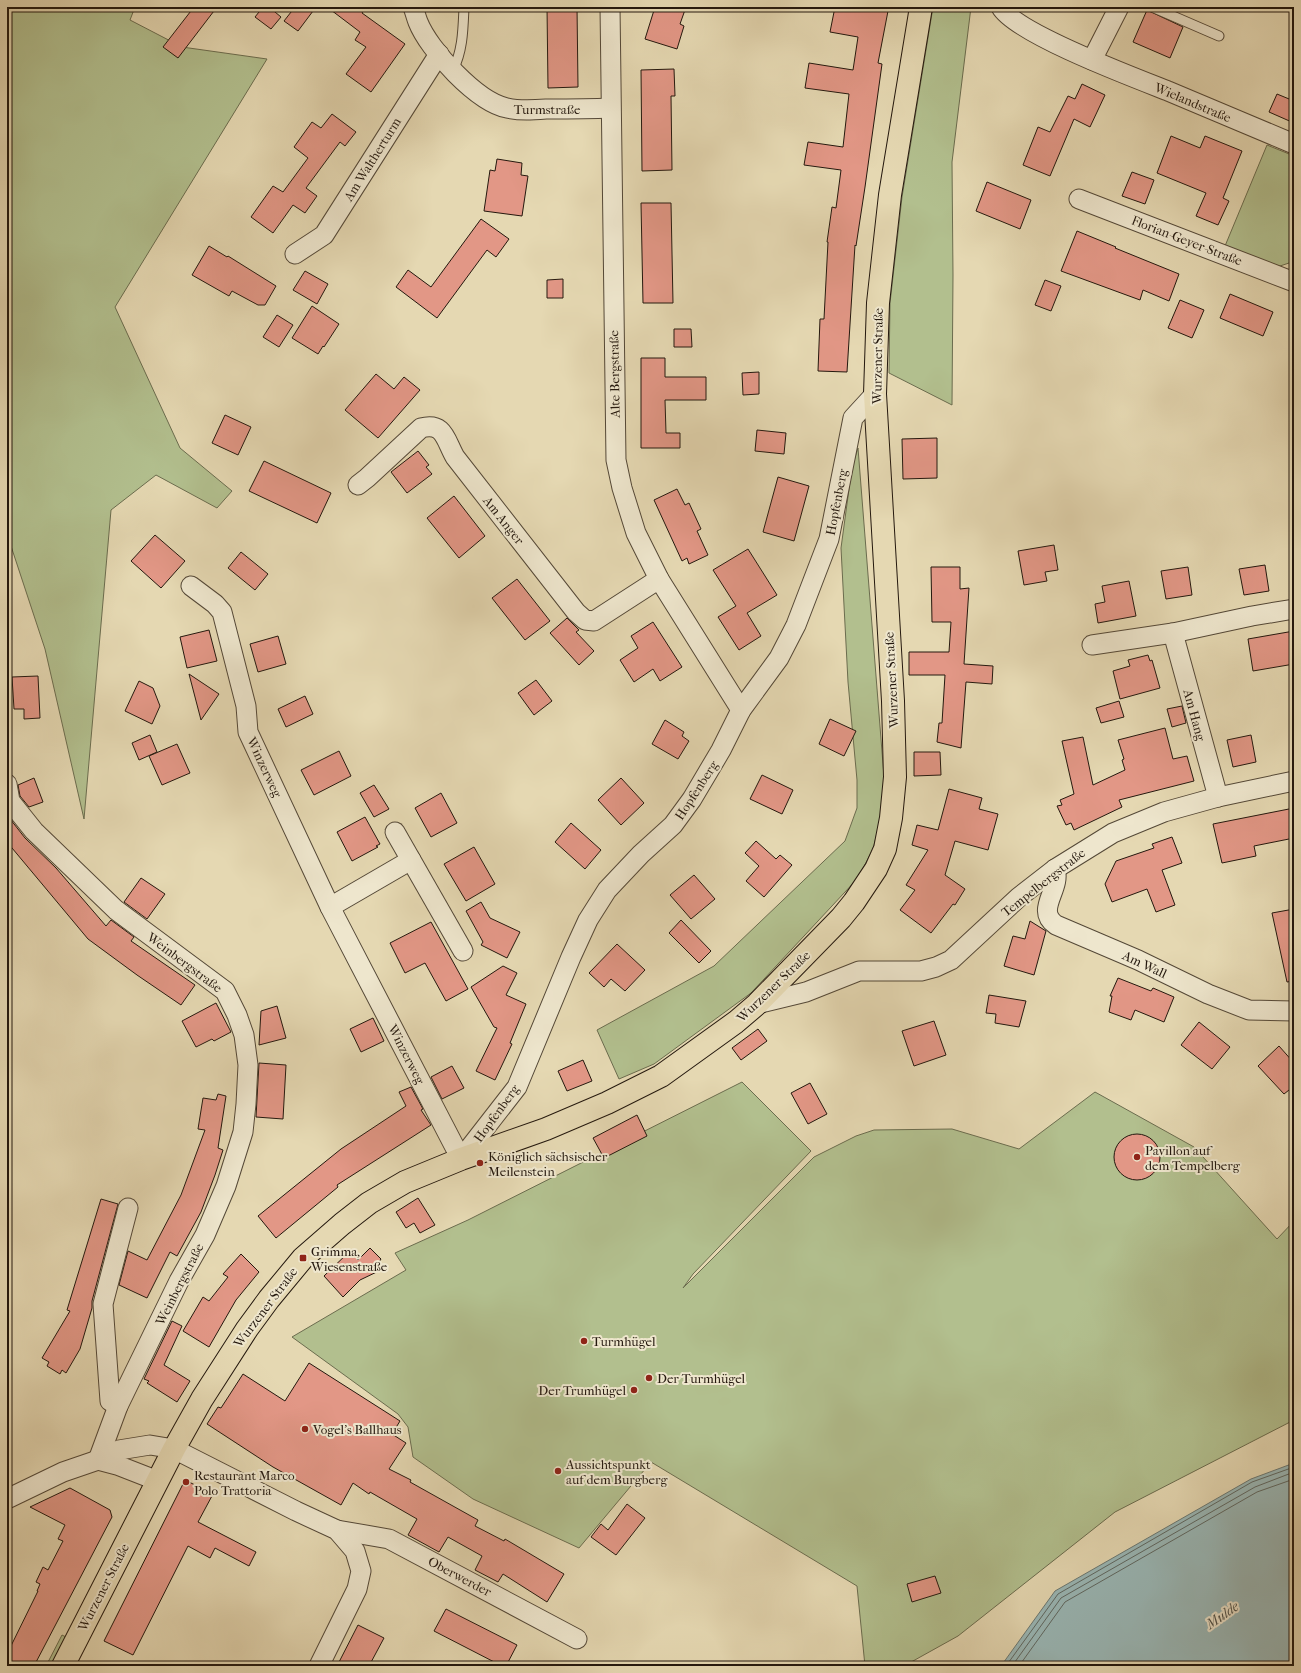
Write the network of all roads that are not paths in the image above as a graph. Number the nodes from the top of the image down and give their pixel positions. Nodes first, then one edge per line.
1 (413, 7) edge
2 (464, 7) edge
3 (610, 7) edge
4 (921, 7) edge
5 (1001, 7) edge
6 (1119, 7) edge
7 (1152, 7) edge
8 (1218, 36) dead end
9 (439, 54) junction
10 (1092, 60) junction
11 (453, 70) junction
12 (610, 108) junction
13 (1294, 144) edge
14 (1079, 199) dead end
15 (295, 254) dead end
16 (1294, 282) edge
17 (875, 394) junction
18 (358, 485) dead end
19 (659, 579) junction
20 (191, 586) dead end
21 (1294, 609) edge
22 (1173, 633) junction
23 (1092, 645) dead end
24 (741, 710) junction
25 (1294, 781) edge
26 (7, 784) edge
27 (1218, 797) junction
28 (395, 832) dead end
29 (411, 860) junction
30 (1055, 869) junction
31 (330, 907) junction
32 (463, 951) dead end
33 (757, 1004) junction
34 (1294, 1011) edge
35 (461, 1158) junction
36 (128, 1208) dead end
37 (118, 1406) junction
38 (174, 1449) junction
39 (98, 1460) junction
40 (158, 1481) junction
41 (7, 1499) edge
42 (337, 1530) junction
43 (577, 1639) dead end
44 (63, 1666) edge
45 (319, 1666) edge

1 - 9 street, Turmstraße
2 - 11 lane
3 - 12 street, Alte Bergstraße
4 - 17 main road, Wurzener Straße
5 - 10 street, Wielandstraße
6 - 10 street
7 - 8 lane
9 - 11 street, Turmstraße
9 - 15 street, Am Waltherturm
10 - 13 street, Wielandstraße
11 - 12 street, Turmstraße
12 - 19 street, Alte Bergstraße
14 - 16 street, Florian-Geyer-Straße
17 - 24 street, Hopfenberg
17 - 33 main road, Wurzener Straße
18 - 19 street, Am Anger
19 - 24 street, Alte Bergstraße
20 - 31 street, Winzerweg
21 - 22 street
22 - 23 street
22 - 27 street, Am Hang
24 - 35 street, Hopfenberg
25 - 27 street, Tempelbergstraße
26 - 37 street, Weinbergstraße
27 - 30 street, Tempelbergstraße
28 - 29 street
29 - 31 street
29 - 32 street
30 - 33 street, Tempelbergstraße
30 - 34 street, Am Wall
31 - 35 street, Winzerweg
33 - 35 main road, Wurzener Straße
35 - 38 main road, Wurzener Straße
36 - 37 street
37 - 39 street, Weinbergstraße
38 - 39 street, Oberwerder
38 - 40 main road, Wurzener Straße
38 - 42 street, Oberwerder
39 - 40 street
39 - 41 street, Oberwerder
40 - 44 main road, Wurzener Straße
42 - 43 street, Oberwerder
42 - 45 street, Oberwerder

